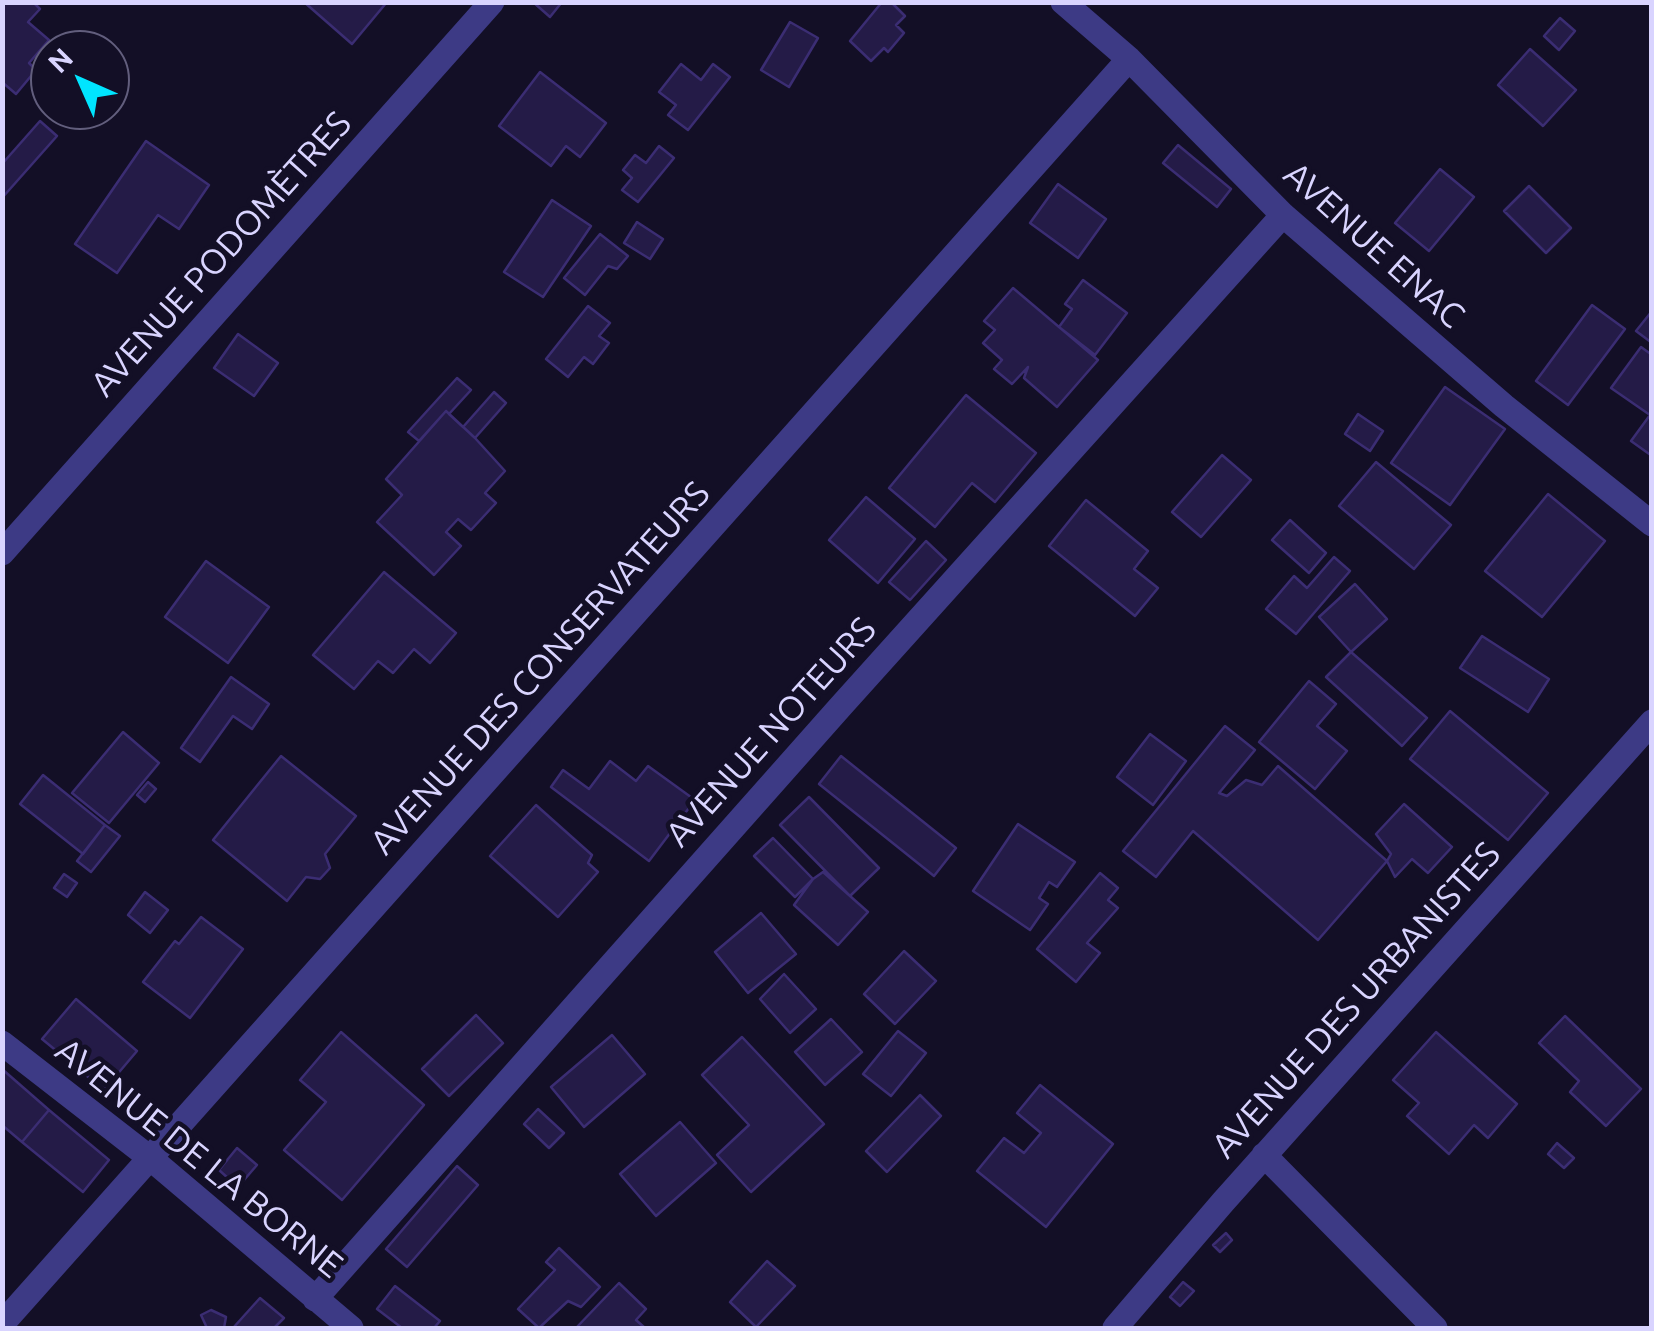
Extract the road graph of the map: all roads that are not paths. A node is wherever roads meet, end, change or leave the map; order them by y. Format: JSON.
{"nodes":[{"id":1,"x":492,"y":2,"type":"edge"},
{"id":2,"x":1063,"y":2,"type":"edge"},
{"id":3,"x":1130,"y":59,"type":"junction"},
{"id":4,"x":1283,"y":215,"type":"junction"},
{"id":5,"x":1652,"y":524,"type":"edge"},
{"id":6,"x":2,"y":552,"type":"edge"},
{"id":7,"x":1652,"y":722,"type":"edge"},
{"id":8,"x":2,"y":1043,"type":"edge"},
{"id":9,"x":1264,"y":1155,"type":"junction"},
{"id":10,"x":150,"y":1158,"type":"junction"},
{"id":11,"x":316,"y":1299,"type":"junction"},
{"id":12,"x":2,"y":1324,"type":"edge"},
{"id":13,"x":351,"y":1328,"type":"edge"},
{"id":14,"x":1115,"y":1328,"type":"edge"},
{"id":15,"x":1435,"y":1328,"type":"edge"}],
"edges":[{"from":1,"to":6,"type":"street","name":"AVENUE PODOMÈTRES"},
{"from":2,"to":3,"type":"street","name":"AVENUE ENAC"},
{"from":3,"to":4,"type":"street","name":"AVENUE ENAC"},
{"from":3,"to":10,"type":"street","name":"AVENUE DES CONSERVATEURS"},
{"from":4,"to":5,"type":"street","name":"AVENUE ENAC"},
{"from":4,"to":11,"type":"street","name":"AVENUE NOTEURS"},
{"from":7,"to":9,"type":"street","name":"AVENUE DES URBANISTES"},
{"from":8,"to":10,"type":"street","name":"AVENUE DE LA BORNE"},
{"from":9,"to":14,"type":"street","name":"AVENUE DES URBANISTES"},
{"from":9,"to":15,"type":"street"},
{"from":10,"to":11,"type":"street","name":"AVENUE DE LA BORNE"},
{"from":10,"to":12,"type":"street","name":"AVENUE DES CONSERVATEURS"},
{"from":11,"to":13,"type":"street","name":"AVENUE DE LA BORNE"}]}
